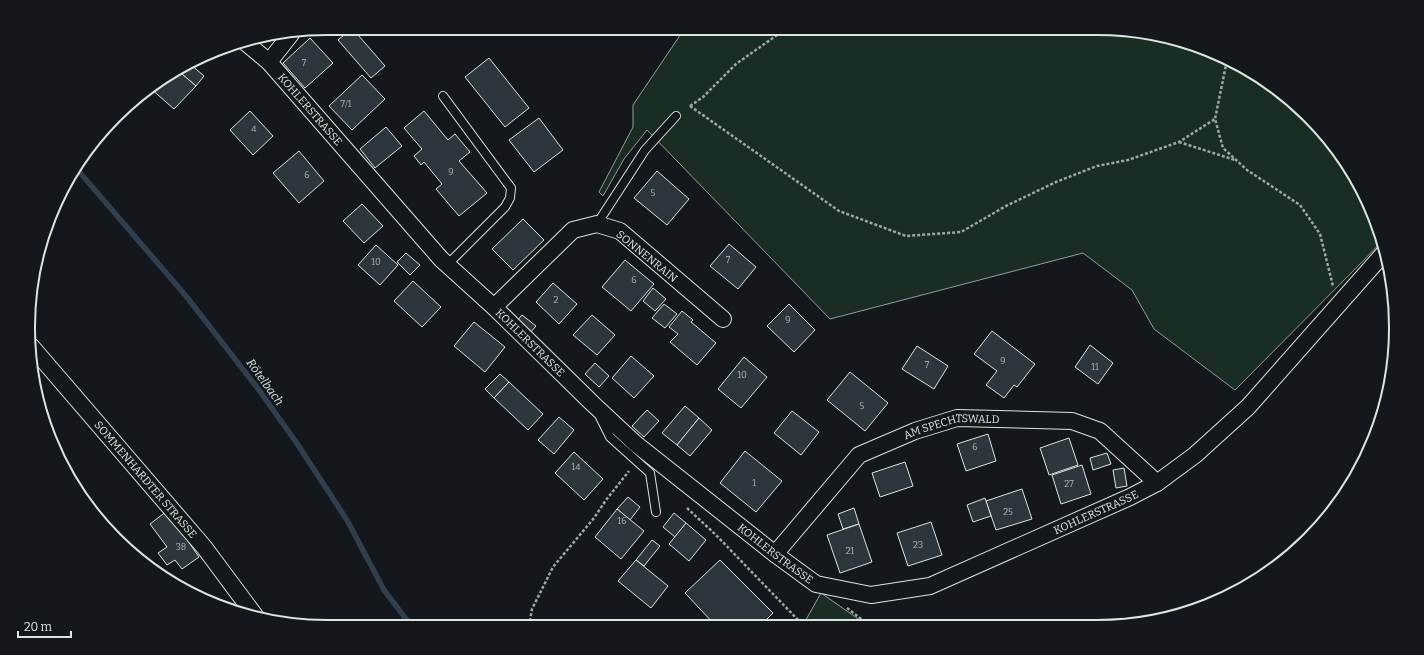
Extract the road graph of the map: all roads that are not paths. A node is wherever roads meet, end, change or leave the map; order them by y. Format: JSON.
{"nodes":[{"id":1,"x":288,"y":38,"type":"edge"},
{"id":2,"x":250,"y":46,"type":"edge"},
{"id":3,"x":269,"y":62,"type":"junction"},
{"id":4,"x":443,"y":96,"type":"dead end"},
{"id":5,"x":676,"y":116,"type":"road end"},
{"id":6,"x":597,"y":224,"type":"junction"},
{"id":7,"x":1380,"y":257,"type":"edge"},
{"id":8,"x":447,"y":265,"type":"junction"},
{"id":9,"x":494,"y":307,"type":"junction"},
{"id":10,"x":723,"y":319,"type":"dead end"},
{"id":11,"x":37,"y":353,"type":"edge"},
{"id":12,"x":593,"y":404,"type":"junction"},
{"id":13,"x":1157,"y":483,"type":"junction"},
{"id":14,"x":656,"y":512,"type":"dead end"},
{"id":15,"x":775,"y":554,"type":"junction"},
{"id":16,"x":250,"y":609,"type":"edge"}],
"edges":[{"from":1,"to":3,"type":"street"},
{"from":2,"to":3,"type":"street","name":"KOHLERSTRASSE"},
{"from":3,"to":8,"type":"street","name":"KOHLERSTRASSE"},
{"from":4,"to":8,"type":"lane"},
{"from":5,"to":6,"type":"lane"},
{"from":6,"to":9,"type":"street","name":"SONNENRAIN"},
{"from":6,"to":10,"type":"street","name":"SONNENRAIN"},
{"from":7,"to":13,"type":"street","name":"KOHLERSTRASSE"},
{"from":8,"to":9,"type":"street","name":"KOHLERSTRASSE"},
{"from":9,"to":12,"type":"street","name":"KOHLERSTRASSE"},
{"from":11,"to":16,"type":"street","name":"SOMMENHARDTER STRASSE"},
{"from":12,"to":14,"type":"lane"},
{"from":12,"to":15,"type":"street","name":"KOHLERSTRASSE"},
{"from":13,"to":15,"type":"street","name":"KOHLERSTRASSE"},
{"from":13,"to":15,"type":"street","name":"AM SPECHTSWALD"}]}
